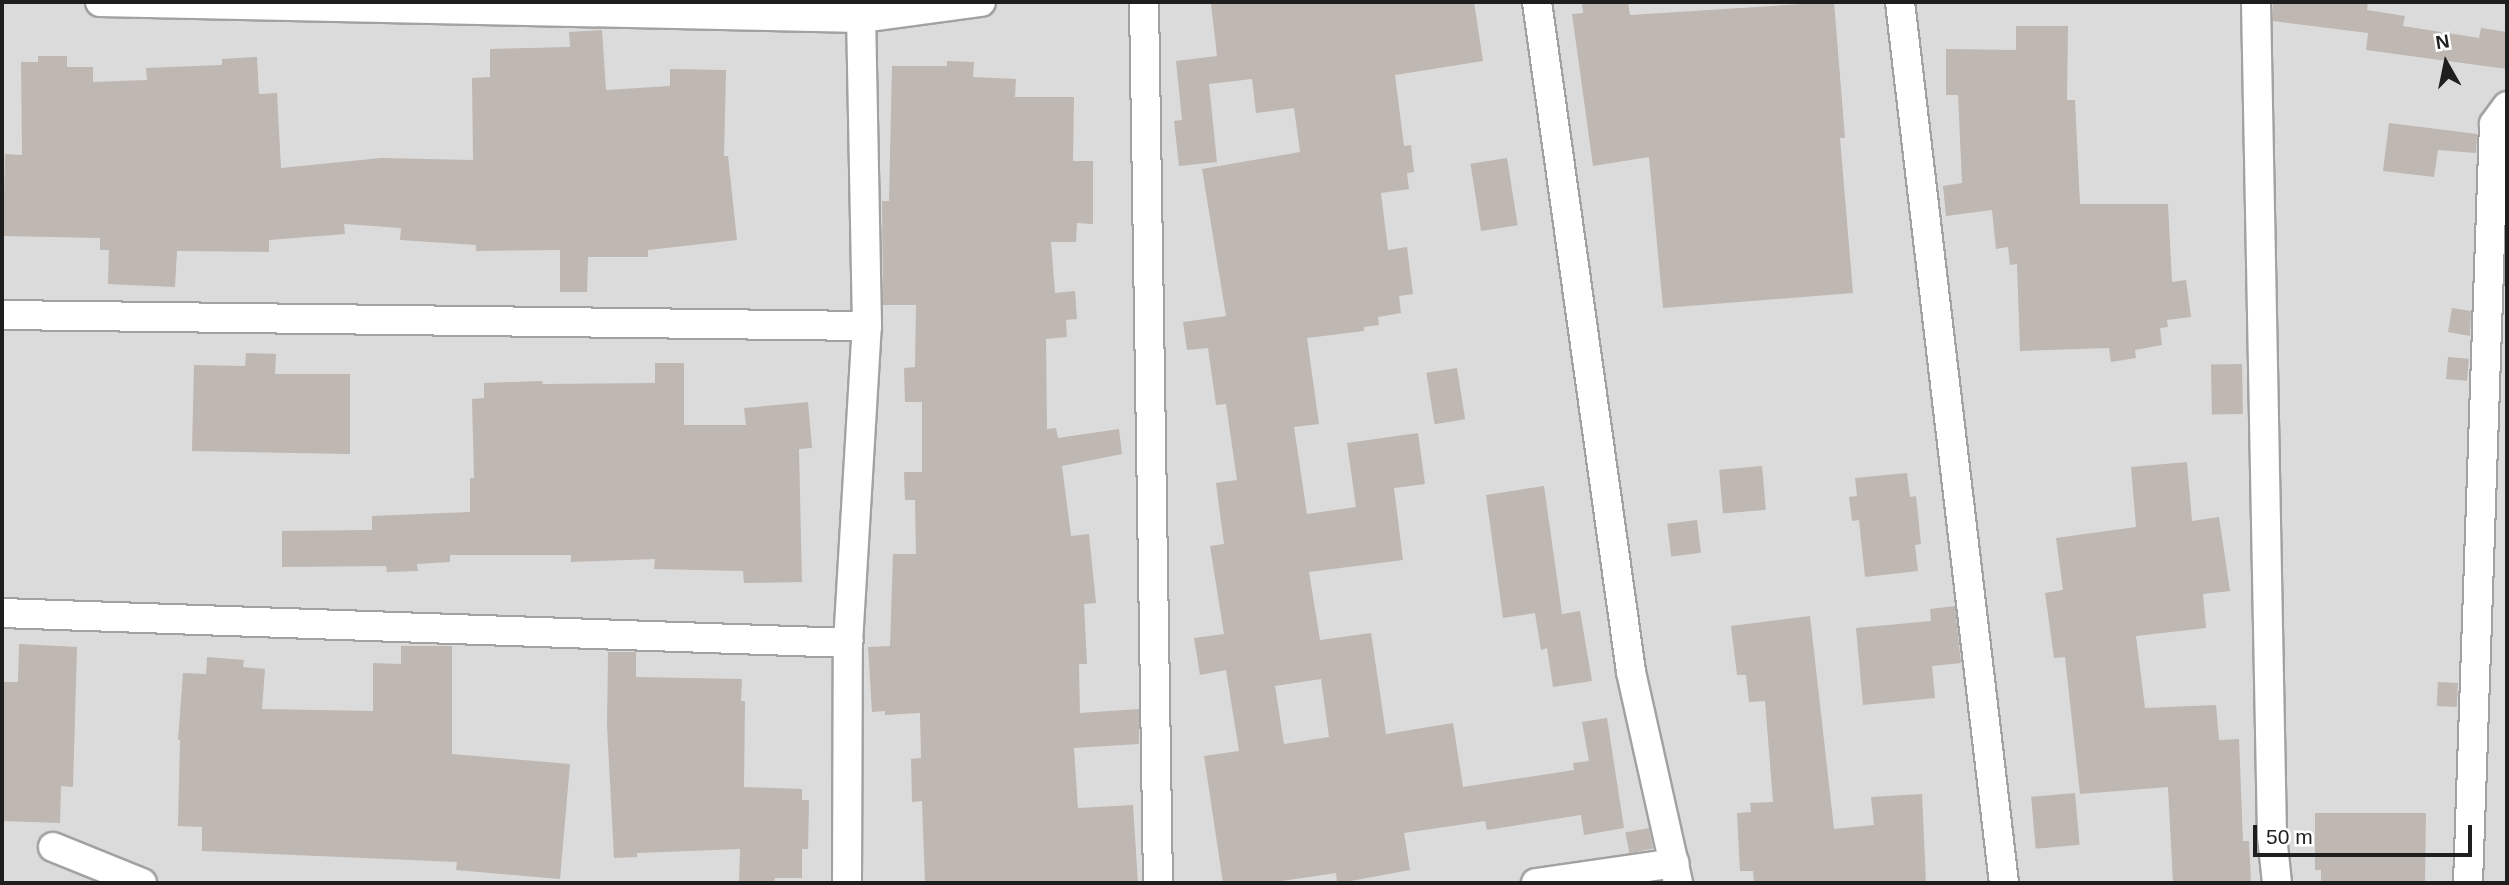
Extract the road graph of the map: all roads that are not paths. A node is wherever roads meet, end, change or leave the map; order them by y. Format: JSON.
{"nodes":[{"id":1,"x":100,"y":2,"type":"edge"},
{"id":2,"x":981,"y":2,"type":"edge"},
{"id":3,"x":1144,"y":2,"type":"edge"},
{"id":4,"x":1537,"y":2,"type":"edge"},
{"id":5,"x":1900,"y":2,"type":"edge"},
{"id":6,"x":2256,"y":2,"type":"edge"},
{"id":7,"x":861,"y":10,"type":"edge"},
{"id":8,"x":2507,"y":106,"type":"edge"},
{"id":9,"x":2,"y":315,"type":"edge"},
{"id":10,"x":867,"y":326,"type":"junction"},
{"id":11,"x":2,"y":613,"type":"edge"},
{"id":12,"x":848,"y":643,"type":"junction"},
{"id":13,"x":52,"y":847,"type":"dead end"},
{"id":14,"x":1676,"y":873,"type":"edge"},
{"id":15,"x":142,"y":883,"type":"edge"},
{"id":16,"x":847,"y":883,"type":"edge"},
{"id":17,"x":1158,"y":883,"type":"edge"},
{"id":18,"x":1536,"y":883,"type":"edge"},
{"id":19,"x":2004,"y":883,"type":"edge"},
{"id":20,"x":2277,"y":883,"type":"edge"},
{"id":21,"x":2468,"y":883,"type":"edge"}],
"edges":[{"from":1,"to":7,"type":"street"},
{"from":2,"to":7,"type":"street"},
{"from":3,"to":17,"type":"street"},
{"from":4,"to":14,"type":"street"},
{"from":5,"to":19,"type":"street"},
{"from":6,"to":20,"type":"street"},
{"from":7,"to":10,"type":"street"},
{"from":8,"to":21,"type":"street"},
{"from":9,"to":10,"type":"street"},
{"from":10,"to":12,"type":"street"},
{"from":11,"to":12,"type":"street"},
{"from":12,"to":16,"type":"street"},
{"from":13,"to":15,"type":"street"},
{"from":14,"to":18,"type":"street"}]}
